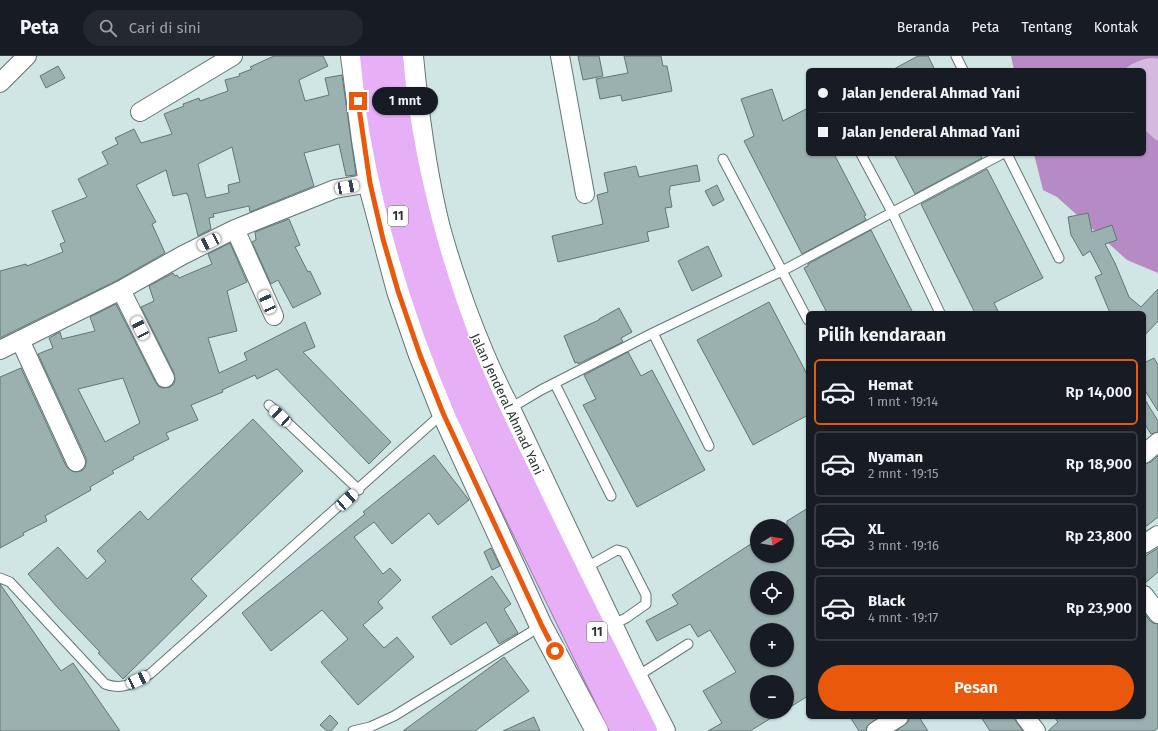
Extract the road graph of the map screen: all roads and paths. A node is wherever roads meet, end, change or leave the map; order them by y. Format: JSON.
{"nodes":[{"id":1,"x":27,"y":56,"type":"edge"},
{"id":2,"x":232,"y":56,"type":"edge"},
{"id":3,"x":352,"y":56,"type":"edge"},
{"id":4,"x":371,"y":56,"type":"edge"},
{"id":5,"x":392,"y":56,"type":"edge"},
{"id":6,"x":412,"y":56,"type":"edge"},
{"id":7,"x":560,"y":56,"type":"edge"},
{"id":8,"x":956,"y":56,"type":"edge"},
{"id":9,"x":962,"y":68,"type":"edge"},
{"id":10,"x":0,"y":83,"type":"edge"},
{"id":11,"x":140,"y":112,"type":"dead end"},
{"id":12,"x":862,"y":156,"type":"edge"},
{"id":13,"x":998,"y":156,"type":"edge"},
{"id":14,"x":1008,"y":156,"type":"edge"},
{"id":15,"x":723,"y":159,"type":"dead end"},
{"id":16,"x":370,"y":183,"type":"junction"},
{"id":17,"x":585,"y":194,"type":"dead end"},
{"id":18,"x":892,"y":212,"type":"junction"},
{"id":19,"x":235,"y":229,"type":"junction"},
{"id":20,"x":1059,"y":258,"type":"dead end"},
{"id":21,"x":782,"y":270,"type":"junction"},
{"id":22,"x":121,"y":290,"type":"junction"},
{"id":23,"x":939,"y":311,"type":"edge"},
{"id":24,"x":274,"y":316,"type":"dead end"},
{"id":25,"x":806,"y":316,"type":"edge"},
{"id":26,"x":653,"y":333,"type":"junction"},
{"id":27,"x":20,"y":340,"type":"junction"},
{"id":28,"x":0,"y":350,"type":"edge"},
{"id":29,"x":165,"y":378,"type":"dead end"},
{"id":30,"x":555,"y":384,"type":"junction"},
{"id":31,"x":269,"y":405,"type":"dead end"},
{"id":32,"x":512,"y":408,"type":"junction"},
{"id":33,"x":477,"y":410,"type":"junction"},
{"id":34,"x":443,"y":413,"type":"junction"},
{"id":35,"x":1158,"y":442,"type":"edge"},
{"id":36,"x":709,"y":446,"type":"dead end"},
{"id":37,"x":1146,"y":452,"type":"edge"},
{"id":38,"x":76,"y":462,"type":"dead end"},
{"id":39,"x":358,"y":490,"type":"junction"},
{"id":40,"x":611,"y":496,"type":"dead end"},
{"id":41,"x":1158,"y":536,"type":"edge"},
{"id":42,"x":1146,"y":543,"type":"edge"},
{"id":43,"x":584,"y":568,"type":"junction"},
{"id":44,"x":0,"y":578,"type":"edge"},
{"id":45,"x":1146,"y":598,"type":"edge"},
{"id":46,"x":1158,"y":614,"type":"edge"},
{"id":47,"x":542,"y":626,"type":"junction"},
{"id":48,"x":612,"y":626,"type":"junction"},
{"id":49,"x":688,"y":644,"type":"dead end"},
{"id":50,"x":636,"y":677,"type":"junction"},
{"id":51,"x":896,"y":719,"type":"edge"},
{"id":52,"x":1027,"y":719,"type":"edge"},
{"id":53,"x":353,"y":731,"type":"edge"},
{"id":54,"x":597,"y":731,"type":"edge"},
{"id":55,"x":622,"y":731,"type":"edge"},
{"id":56,"x":646,"y":731,"type":"edge"},
{"id":57,"x":664,"y":731,"type":"edge"},
{"id":58,"x":876,"y":731,"type":"edge"},
{"id":59,"x":1036,"y":731,"type":"edge"}],
"edges":[{"from":1,"to":10,"type":"street"},
{"from":2,"to":11,"type":"street"},
{"from":3,"to":16,"type":"street"},
{"from":4,"to":33,"type":"highway","name":"Jalan Jenderal Ahmad Yani","number":"11"},
{"from":5,"to":33,"type":"highway","name":"Jalan Jenderal Ahmad Yani","number":"11"},
{"from":6,"to":32,"type":"street","name":"Jalan Jenderal Ahmad Yani"},
{"from":7,"to":17,"type":"street"},
{"from":8,"to":9,"type":"lane"},
{"from":12,"to":18,"type":"lane"},
{"from":13,"to":18,"type":"lane"},
{"from":14,"to":20,"type":"lane"},
{"from":15,"to":21,"type":"lane"},
{"from":16,"to":19,"type":"street"},
{"from":16,"to":34,"type":"street"},
{"from":18,"to":21,"type":"lane"},
{"from":18,"to":23,"type":"lane"},
{"from":19,"to":22,"type":"street"},
{"from":19,"to":24,"type":"street"},
{"from":21,"to":25,"type":"lane"},
{"from":21,"to":26,"type":"lane"},
{"from":22,"to":27,"type":"street"},
{"from":22,"to":29,"type":"street"},
{"from":26,"to":30,"type":"lane"},
{"from":26,"to":36,"type":"lane"},
{"from":27,"to":28,"type":"street"},
{"from":27,"to":38,"type":"street"},
{"from":30,"to":32,"type":"lane"},
{"from":30,"to":40,"type":"lane"},
{"from":31,"to":39,"type":"lane"},
{"from":32,"to":43,"type":"street","name":"Jalan Jenderal Ahmad Yani"},
{"from":33,"to":55,"type":"highway","name":"Jalan Jenderal Ahmad Yani","number":"11"},
{"from":33,"to":56,"type":"highway","name":"Jalan Jenderal Ahmad Yani","number":"11"},
{"from":34,"to":39,"type":"lane"},
{"from":34,"to":47,"type":"street"},
{"from":35,"to":37,"type":"street"},
{"from":39,"to":44,"type":"lane"},
{"from":41,"to":42,"type":"street"},
{"from":43,"to":48,"type":"street","name":"Jalan Jenderal Ahmad Yani"},
{"from":43,"to":48,"type":"lane"},
{"from":45,"to":46,"type":"street"},
{"from":47,"to":53,"type":"lane"},
{"from":47,"to":54,"type":"street"},
{"from":48,"to":50,"type":"street","name":"Jalan Jenderal Ahmad Yani"},
{"from":49,"to":50,"type":"lane"},
{"from":50,"to":57,"type":"street","name":"Jalan Jenderal Ahmad Yani"},
{"from":51,"to":58,"type":"street"},
{"from":52,"to":59,"type":"street"}]}
